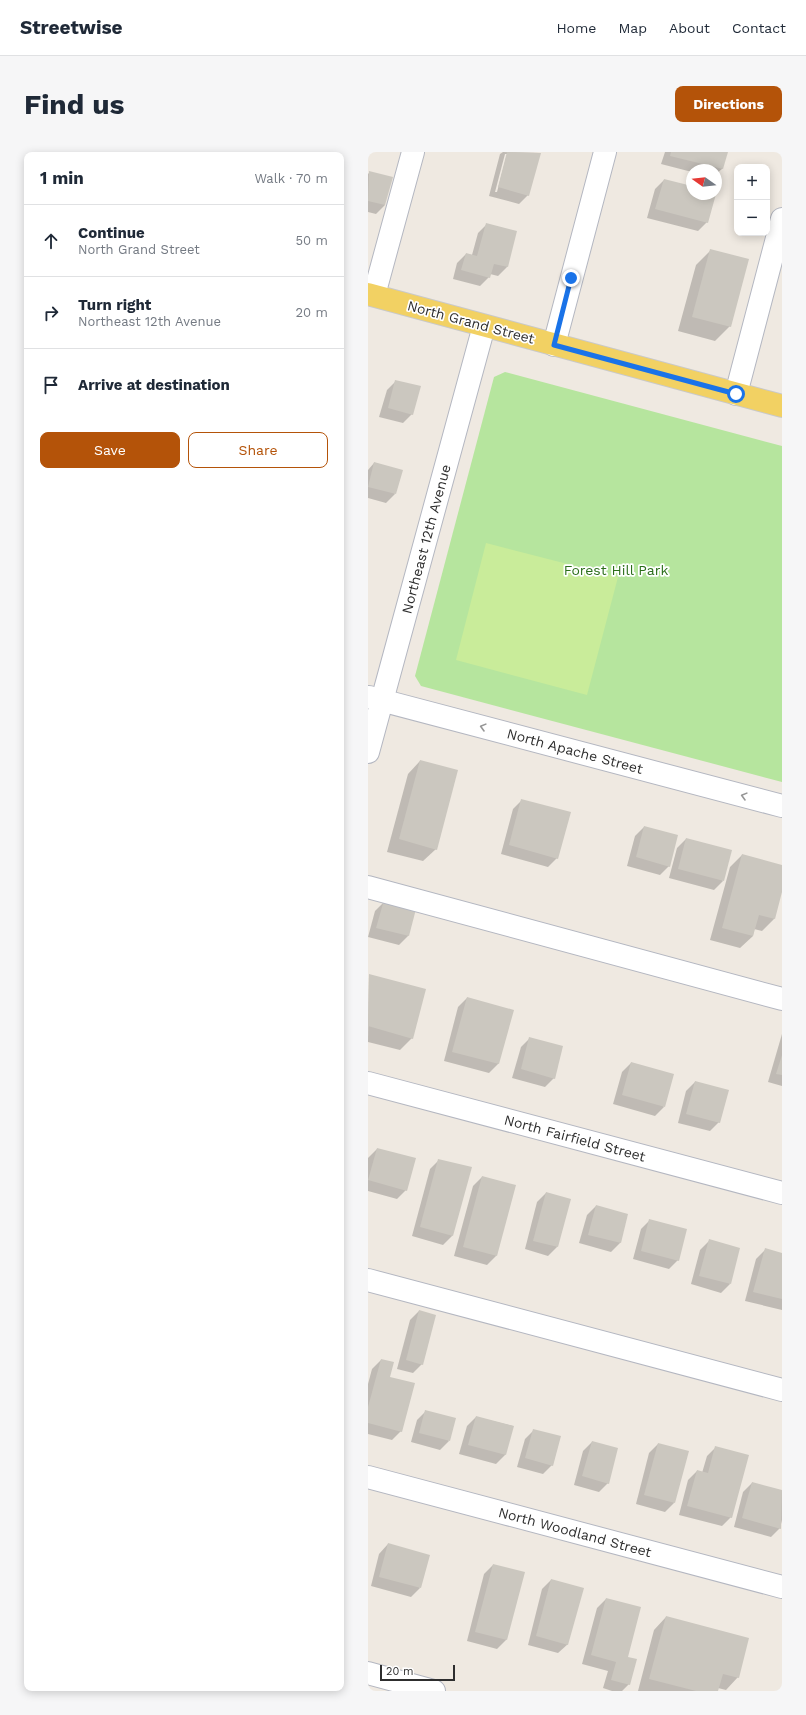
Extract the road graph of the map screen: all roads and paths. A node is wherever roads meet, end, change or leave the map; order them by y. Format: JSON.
{"nodes":[{"id":1,"x":413,"y":152,"type":"edge"},
{"id":2,"x":605,"y":152,"type":"edge"},
{"id":3,"x":782,"y":219,"type":"edge"},
{"id":4,"x":371,"y":295,"type":"edge"},
{"id":5,"x":484,"y":326,"type":"junction"},
{"id":6,"x":554,"y":345,"type":"junction"},
{"id":7,"x":736,"y":394,"type":"junction"},
{"id":8,"x":782,"y":406,"type":"edge"},
{"id":9,"x":375,"y":698,"type":"edge"},
{"id":10,"x":368,"y":752,"type":"edge"},
{"id":11,"x":782,"y":806,"type":"edge"},
{"id":12,"x":368,"y":887,"type":"edge"},
{"id":13,"x":782,"y":999,"type":"edge"},
{"id":14,"x":368,"y":1083,"type":"edge"},
{"id":15,"x":782,"y":1193,"type":"edge"},
{"id":16,"x":368,"y":1280,"type":"edge"},
{"id":17,"x":782,"y":1390,"type":"edge"},
{"id":18,"x":368,"y":1477,"type":"edge"},
{"id":19,"x":782,"y":1587,"type":"edge"},
{"id":20,"x":368,"y":1673,"type":"edge"},
{"id":21,"x":434,"y":1691,"type":"edge"}],
"edges":[{"from":1,"to":4,"type":"street"},
{"from":2,"to":6,"type":"street"},
{"from":3,"to":7,"type":"street"},
{"from":4,"to":5,"type":"main road","name":"North Grand Street"},
{"from":5,"to":6,"type":"main road","name":"North Grand Street"},
{"from":5,"to":9,"type":"street","name":"Northeast 12th Avenue"},
{"from":6,"to":7,"type":"main road","name":"North Grand Street"},
{"from":7,"to":8,"type":"main road","name":"North Grand Street"},
{"from":9,"to":10,"type":"street","name":"Northeast 12th Avenue"},
{"from":11,"to":9,"type":"street","name":"North Apache Street","one_way":true},
{"from":12,"to":13,"type":"street"},
{"from":14,"to":15,"type":"street","name":"North Fairfield Street"},
{"from":16,"to":17,"type":"street"},
{"from":18,"to":19,"type":"street","name":"North Woodland Street"},
{"from":20,"to":21,"type":"street"}]}
